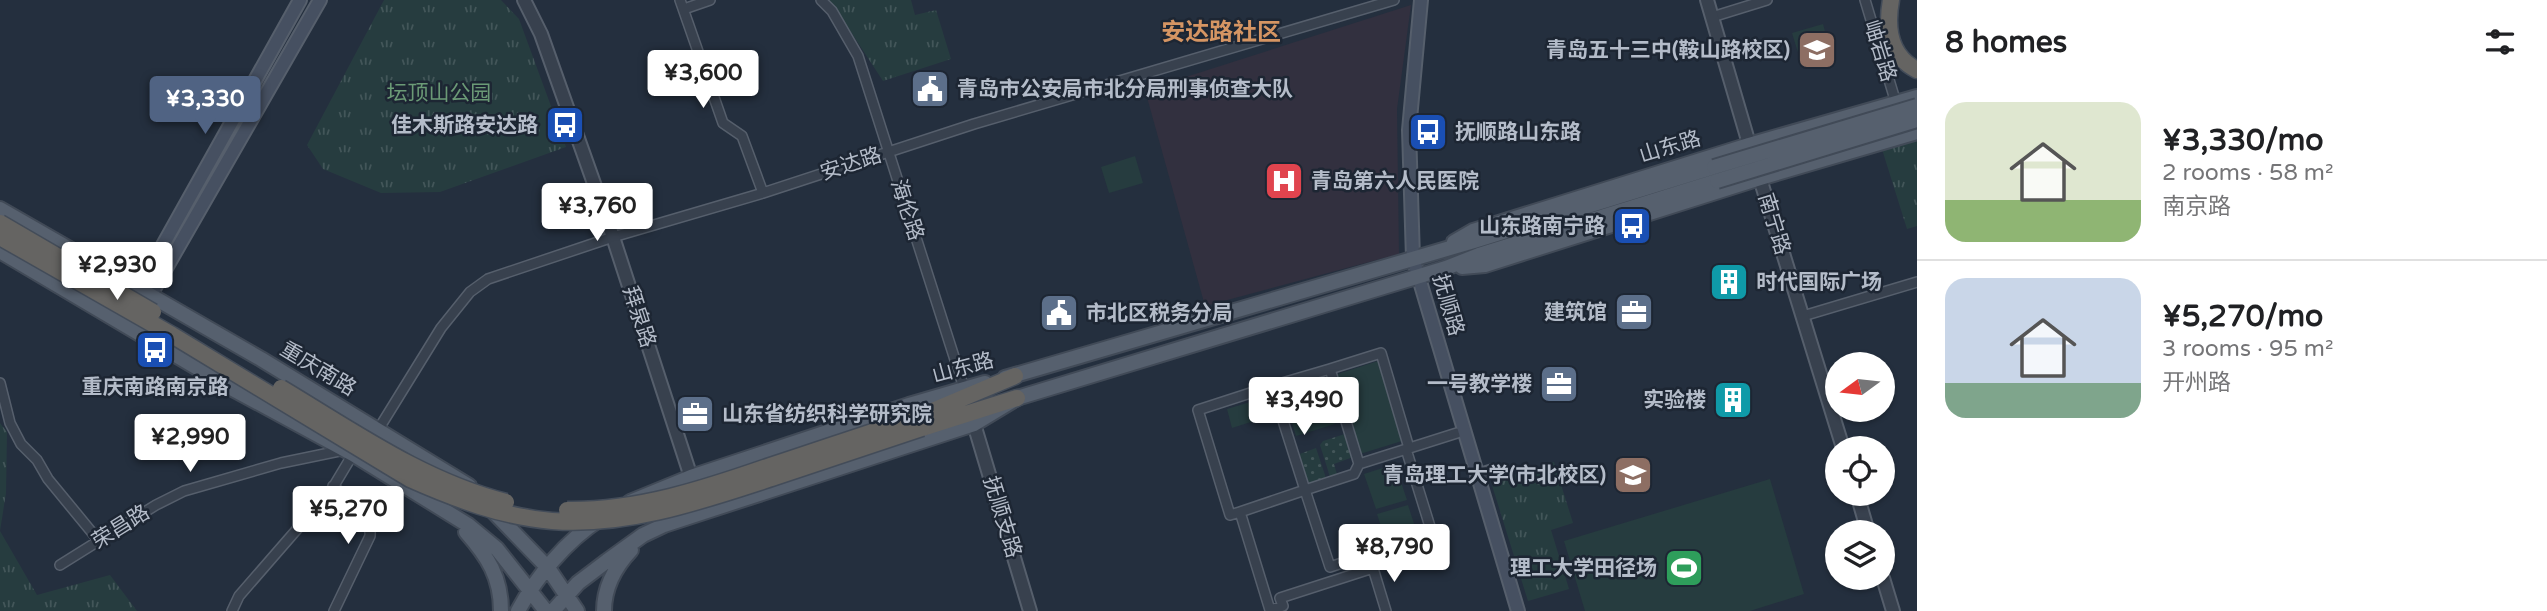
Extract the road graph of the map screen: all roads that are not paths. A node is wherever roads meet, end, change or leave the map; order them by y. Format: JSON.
{"nodes":[{"id":1,"x":300,"y":0,"type":"edge"},
{"id":2,"x":320,"y":0,"type":"edge"},
{"id":3,"x":524,"y":0,"type":"edge"},
{"id":4,"x":710,"y":0,"type":"edge"},
{"id":5,"x":821,"y":0,"type":"edge"},
{"id":6,"x":1394,"y":0,"type":"edge"},
{"id":7,"x":1421,"y":0,"type":"edge"},
{"id":8,"x":1707,"y":0,"type":"edge"},
{"id":9,"x":1767,"y":0,"type":"edge"},
{"id":10,"x":1865,"y":0,"type":"edge"},
{"id":11,"x":1891,"y":0,"type":"edge"},
{"id":12,"x":682,"y":4,"type":"edge"},
{"id":13,"x":1712,"y":17,"type":"junction"},
{"id":14,"x":1917,"y":70,"type":"edge"},
{"id":15,"x":1917,"y":97,"type":"edge"},
{"id":16,"x":1896,"y":103,"type":"junction"},
{"id":17,"x":1917,"y":106,"type":"edge"},
{"id":18,"x":1917,"y":120,"type":"edge"},
{"id":19,"x":1917,"y":132,"type":"edge"},
{"id":20,"x":1749,"y":145,"type":"junction"},
{"id":21,"x":888,"y":151,"type":"junction"},
{"id":22,"x":1715,"y":174,"type":"junction"},
{"id":23,"x":1759,"y":178,"type":"junction"},
{"id":24,"x":763,"y":193,"type":"junction"},
{"id":25,"x":0,"y":209,"type":"edge"},
{"id":26,"x":0,"y":223,"type":"edge"},
{"id":27,"x":0,"y":237,"type":"edge"},
{"id":28,"x":613,"y":237,"type":"junction"},
{"id":29,"x":1440,"y":250,"type":"junction"},
{"id":30,"x":0,"y":251,"type":"edge"},
{"id":31,"x":1413,"y":258,"type":"junction"},
{"id":32,"x":1446,"y":268,"type":"junction"},
{"id":33,"x":1420,"y":276,"type":"junction"},
{"id":34,"x":1917,"y":282,"type":"edge"},
{"id":35,"x":139,"y":288,"type":"junction"},
{"id":36,"x":152,"y":296,"type":"junction"},
{"id":37,"x":1803,"y":316,"type":"junction"},
{"id":38,"x":128,"y":325,"type":"junction"},
{"id":39,"x":1331,"y":369,"type":"junction"},
{"id":40,"x":1015,"y":376,"type":"junction"},
{"id":41,"x":0,"y":383,"type":"edge"},
{"id":42,"x":1272,"y":386,"type":"junction"},
{"id":43,"x":964,"y":388,"type":"junction"},
{"id":44,"x":1017,"y":398,"type":"junction"},
{"id":45,"x":920,"y":422,"type":"junction"},
{"id":46,"x":974,"y":424,"type":"junction"},
{"id":47,"x":378,"y":429,"type":"junction"},
{"id":48,"x":1460,"y":431,"type":"junction"},
{"id":49,"x":1839,"y":436,"type":"edge"},
{"id":50,"x":1408,"y":448,"type":"junction"},
{"id":51,"x":349,"y":452,"type":"junction"},
{"id":52,"x":1359,"y":464,"type":"junction"},
{"id":53,"x":1493,"y":471,"type":"dead end"},
{"id":54,"x":1477,"y":475,"type":"junction"},
{"id":55,"x":691,"y":477,"type":"junction"},
{"id":56,"x":467,"y":484,"type":"junction"},
{"id":57,"x":333,"y":486,"type":"junction"},
{"id":58,"x":1305,"y":490,"type":"junction"},
{"id":59,"x":637,"y":498,"type":"junction"},
{"id":60,"x":446,"y":510,"type":"junction"},
{"id":61,"x":1240,"y":512,"type":"junction"},
{"id":62,"x":643,"y":535,"type":"junction"},
{"id":63,"x":99,"y":541,"type":"junction"},
{"id":64,"x":60,"y":565,"type":"dead end"},
{"id":65,"x":1373,"y":566,"type":"junction"},
{"id":66,"x":548,"y":568,"type":"junction"},
{"id":67,"x":531,"y":590,"type":"junction"},
{"id":68,"x":1886,"y":590,"type":"edge"},
{"id":69,"x":567,"y":594,"type":"junction"},
{"id":70,"x":232,"y":611,"type":"edge"},
{"id":71,"x":334,"y":611,"type":"edge"},
{"id":72,"x":502,"y":611,"type":"edge"},
{"id":73,"x":517,"y":611,"type":"edge"},
{"id":74,"x":546,"y":611,"type":"edge"},
{"id":75,"x":553,"y":611,"type":"edge"},
{"id":76,"x":577,"y":611,"type":"edge"},
{"id":77,"x":604,"y":611,"type":"edge"},
{"id":78,"x":1030,"y":611,"type":"edge"},
{"id":79,"x":1386,"y":611,"type":"edge"},
{"id":80,"x":1518,"y":611,"type":"edge"},
{"id":81,"x":1893,"y":611,"type":"edge"}],
"edges":[{"from":1,"to":35,"type":"main road"},
{"from":2,"to":36,"type":"main road"},
{"from":3,"to":28,"type":"street","name":"拜泉路"},
{"from":4,"to":12,"type":"street"},
{"from":5,"to":21,"type":"street","name":"海伦路"},
{"from":6,"to":21,"type":"street","name":"安达路"},
{"from":7,"to":31,"type":"main road","name":"抚顺路"},
{"from":8,"to":13,"type":"street","name":"南宁路"},
{"from":9,"to":13,"type":"street"},
{"from":10,"to":16,"type":"street","name":"岫岩路"},
{"from":11,"to":14,"type":"highway"},
{"from":12,"to":24,"type":"street"},
{"from":13,"to":20,"type":"street","name":"南宁路"},
{"from":15,"to":16,"type":"main road","name":"山东路"},
{"from":16,"to":20,"type":"main road","name":"山东路"},
{"from":17,"to":22,"type":"main road","name":"山东路","bridge":true},
{"from":18,"to":22,"type":"main road","name":"山东路","bridge":true},
{"from":19,"to":23,"type":"main road","name":"山东路"},
{"from":20,"to":23,"type":"street","name":"南宁路"},
{"from":20,"to":29,"type":"main road","name":"山东路"},
{"from":21,"to":24,"type":"street","name":"安达路"},
{"from":21,"to":43,"type":"street","name":"海伦路"},
{"from":22,"to":29,"type":"main road","name":"山东路"},
{"from":22,"to":32,"type":"main road","name":"山东路"},
{"from":23,"to":32,"type":"main road","name":"山东路"},
{"from":23,"to":37,"type":"street","name":"南宁路"},
{"from":24,"to":28,"type":"street","name":"安达路"},
{"from":25,"to":35,"type":"main road","name":"重庆南路"},
{"from":26,"to":45,"type":"highway","bridge":true},
{"from":27,"to":45,"type":"highway","bridge":true},
{"from":28,"to":47,"type":"street","name":"安达路"},
{"from":28,"to":55,"type":"street","name":"拜泉路"},
{"from":29,"to":31,"type":"main road","name":"山东路"},
{"from":30,"to":38,"type":"main road"},
{"from":31,"to":33,"type":"main road","name":"抚顺路"},
{"from":31,"to":40,"type":"main road","name":"山东路"},
{"from":32,"to":33,"type":"main road","name":"山东路"},
{"from":33,"to":44,"type":"main road","name":"山东路"},
{"from":33,"to":48,"type":"main road","name":"抚顺路"},
{"from":34,"to":37,"type":"street"},
{"from":35,"to":36,"type":"main road","name":"重庆南路"},
{"from":35,"to":38,"type":"main road"},
{"from":36,"to":38,"type":"main road"},
{"from":36,"to":47,"type":"main road","name":"重庆南路"},
{"from":37,"to":49,"type":"street","name":"南宁路"},
{"from":38,"to":51,"type":"main road"},
{"from":39,"to":42,"type":"street"},
{"from":39,"to":50,"type":"street"},
{"from":39,"to":52,"type":"street"},
{"from":40,"to":43,"type":"main road","name":"山东路"},
{"from":40,"to":45,"type":"highway"},
{"from":41,"to":63,"type":"street"},
{"from":42,"to":58,"type":"street"},
{"from":42,"to":61,"type":"street"},
{"from":43,"to":55,"type":"main road","name":"山东路"},
{"from":44,"to":45,"type":"highway"},
{"from":44,"to":46,"type":"main road","name":"山东路"},
{"from":46,"to":62,"type":"main road","name":"山东路"},
{"from":46,"to":78,"type":"street","name":"抚顺支路"},
{"from":47,"to":56,"type":"main road","name":"重庆南路"},
{"from":48,"to":50,"type":"street"},
{"from":48,"to":54,"type":"main road","name":"抚顺路"},
{"from":50,"to":52,"type":"street"},
{"from":50,"to":65,"type":"street"},
{"from":51,"to":57,"type":"street"},
{"from":51,"to":60,"type":"main road"},
{"from":51,"to":63,"type":"street","name":"荣昌路"},
{"from":52,"to":58,"type":"street"},
{"from":53,"to":54,"type":"street"},
{"from":54,"to":80,"type":"main road","name":"抚顺路"},
{"from":55,"to":59,"type":"main road","name":"山东路"},
{"from":56,"to":59,"type":"main road"},
{"from":56,"to":66,"type":"main road","name":"重庆南路"},
{"from":57,"to":70,"type":"street"},
{"from":57,"to":71,"type":"street"},
{"from":58,"to":61,"type":"street"},
{"from":58,"to":65,"type":"street"},
{"from":59,"to":66,"type":"main road","name":"山东路"},
{"from":60,"to":67,"type":"main road"},
{"from":60,"to":72,"type":"main road"},
{"from":61,"to":65,"type":"street"},
{"from":62,"to":69,"type":"main road","name":"山东路"},
{"from":62,"to":77,"type":"main road"},
{"from":63,"to":64,"type":"street","name":"荣昌路"},
{"from":65,"to":79,"type":"street"},
{"from":66,"to":67,"type":"main road","name":"山东路"},
{"from":66,"to":69,"type":"main road","name":"重庆南路"},
{"from":67,"to":73,"type":"main road","name":"山东路"},
{"from":67,"to":74,"type":"main road"},
{"from":68,"to":81,"type":"street"},
{"from":69,"to":75,"type":"main road","name":"山东路"},
{"from":69,"to":76,"type":"main road","name":"重庆南路"}]}
